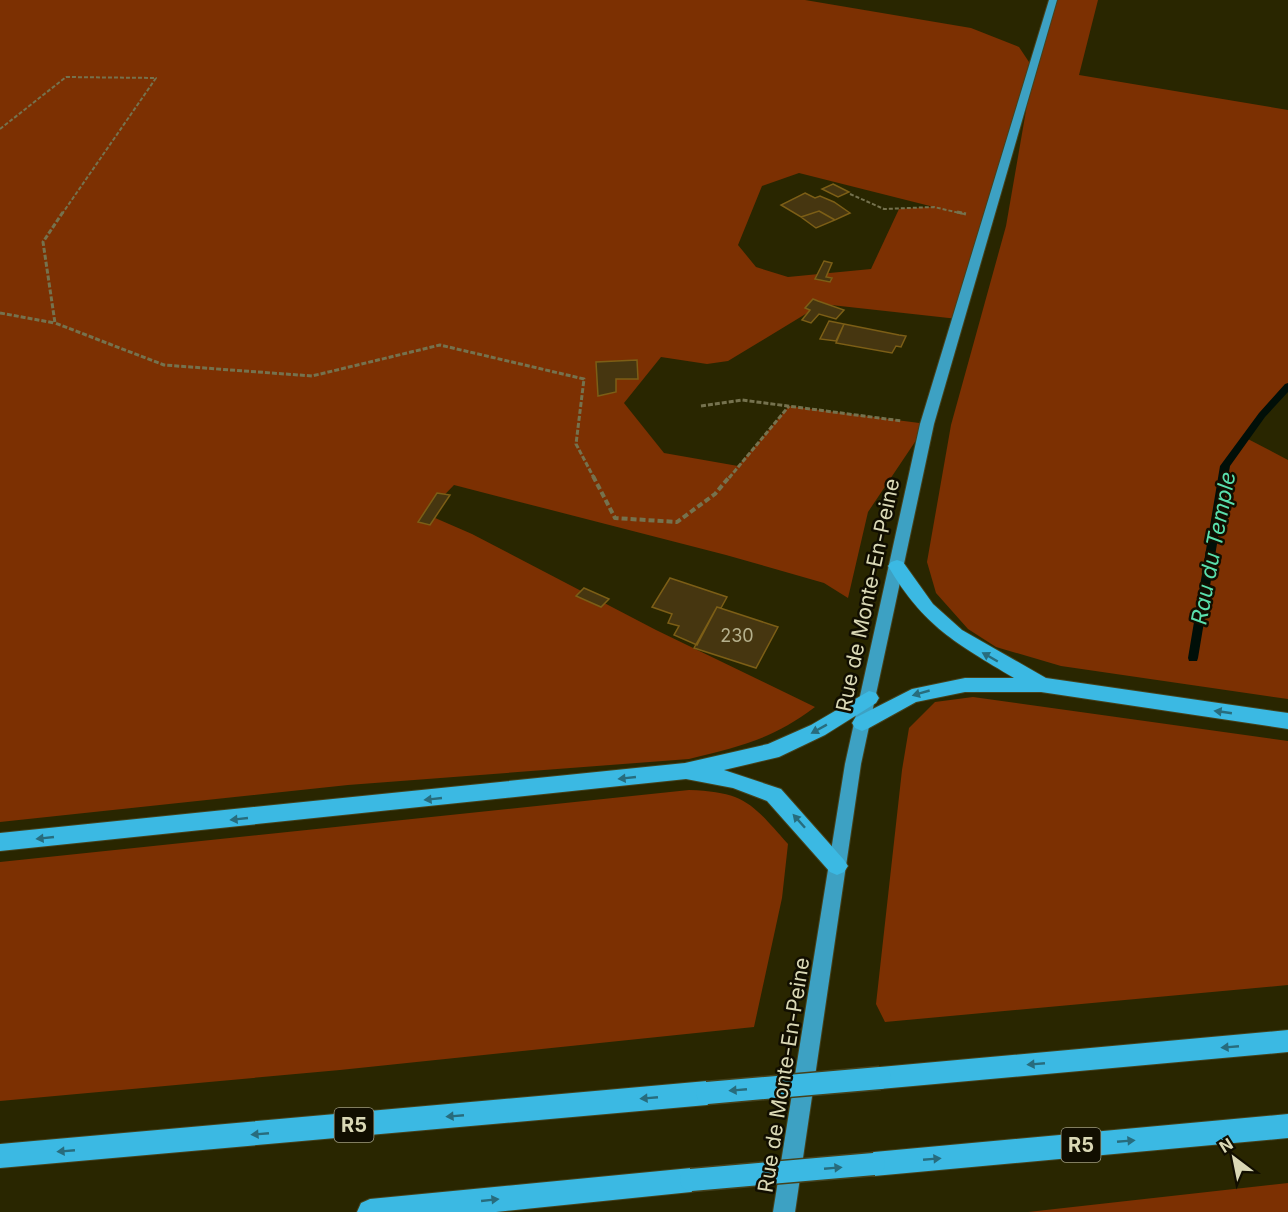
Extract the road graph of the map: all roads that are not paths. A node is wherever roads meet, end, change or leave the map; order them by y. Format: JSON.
{"nodes":[{"id":1,"x":1053,"y":0,"type":"edge"},
{"id":2,"x":897,"y":566,"type":"junction"},
{"id":3,"x":1041,"y":685,"type":"junction"},
{"id":4,"x":869,"y":698,"type":"junction"},
{"id":5,"x":1288,"y":721,"type":"edge"},
{"id":6,"x":862,"y":723,"type":"junction"},
{"id":7,"x":685,"y":771,"type":"junction"},
{"id":8,"x":0,"y":843,"type":"edge"},
{"id":9,"x":837,"y":866,"type":"junction"},
{"id":10,"x":1288,"y":1041,"type":"edge"},
{"id":11,"x":1288,"y":1126,"type":"edge"},
{"id":12,"x":0,"y":1156,"type":"edge"},
{"id":13,"x":370,"y":1212,"type":"edge"},
{"id":14,"x":784,"y":1212,"type":"edge"}],
"edges":[{"from":1,"to":2,"type":"main road","name":"Rue de Monte-En-Peine"},
{"from":3,"to":2,"type":"highway","one_way":true},
{"from":2,"to":4,"type":"main road","name":"Rue de Monte-En-Peine"},
{"from":5,"to":3,"type":"highway","one_way":true},
{"from":3,"to":6,"type":"highway","one_way":true},
{"from":4,"to":6,"type":"main road","name":"Rue de Monte-En-Peine"},
{"from":4,"to":7,"type":"highway","one_way":true},
{"from":6,"to":9,"type":"main road","name":"Rue de Monte-En-Peine"},
{"from":7,"to":8,"type":"highway","one_way":true},
{"from":9,"to":7,"type":"highway","one_way":true},
{"from":9,"to":14,"type":"main road","name":"Rue de Monte-En-Peine"},
{"from":10,"to":12,"type":"highway","number":"R5","one_way":true,"bridge":true},
{"from":13,"to":11,"type":"highway","number":"R5","one_way":true,"bridge":true}]}
